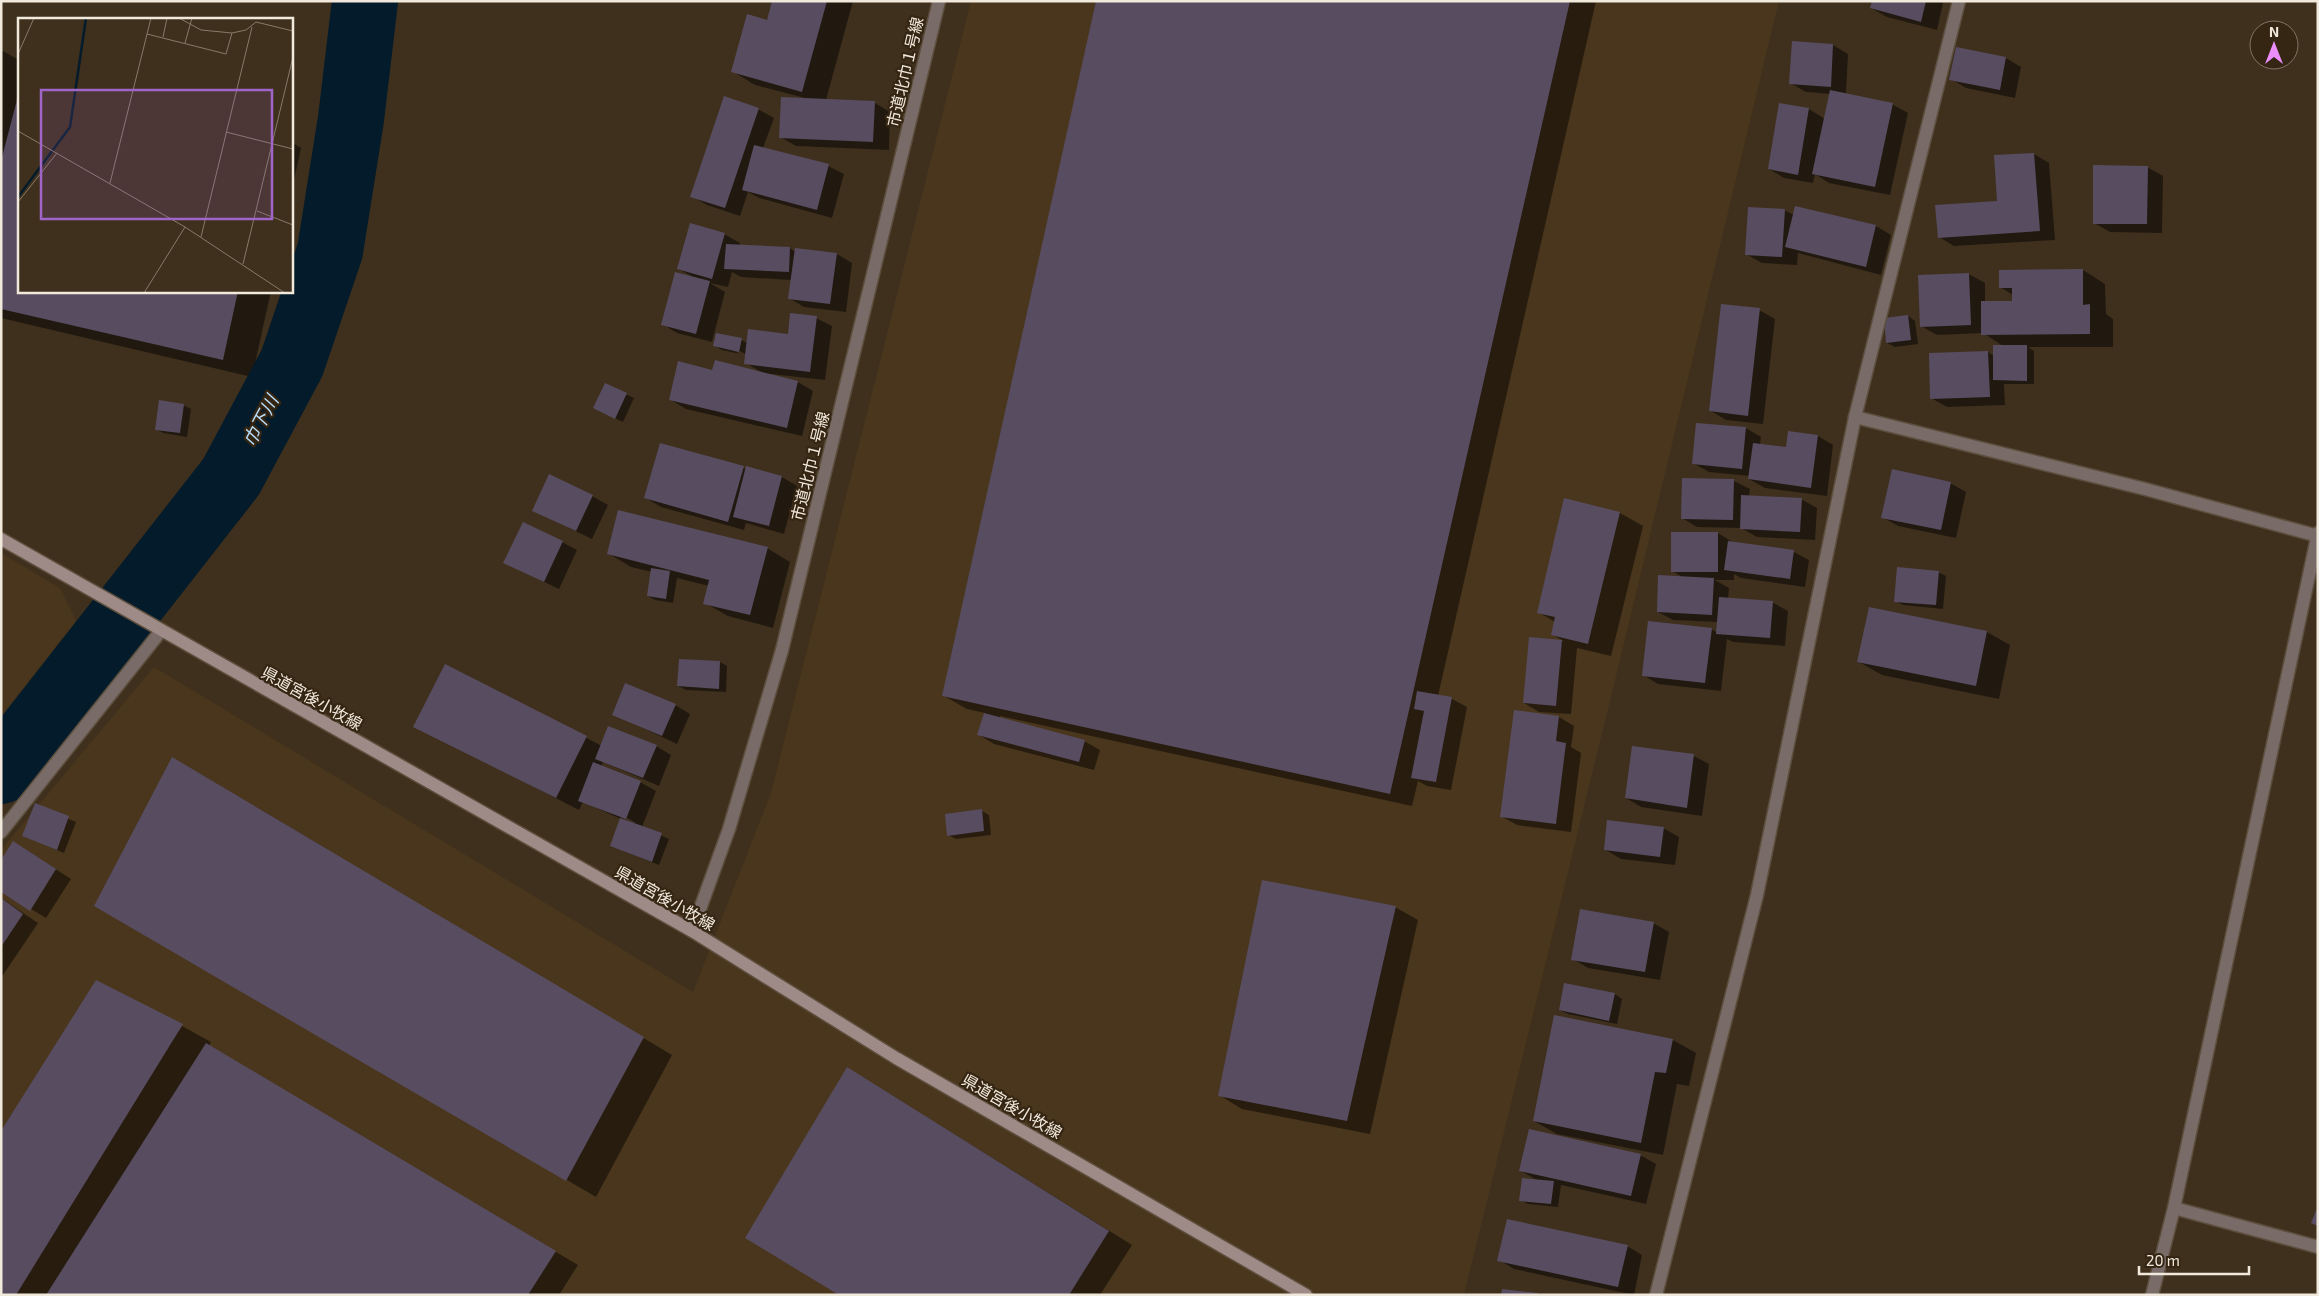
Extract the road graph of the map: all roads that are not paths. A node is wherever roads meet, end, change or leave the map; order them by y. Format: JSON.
{"nodes":[{"id":1,"x":938,"y":1,"type":"edge"},
{"id":2,"x":1959,"y":1,"type":"edge"},
{"id":3,"x":1855,"y":417,"type":"junction"},
{"id":4,"x":2317,"y":535,"type":"edge"},
{"id":5,"x":1,"y":539,"type":"edge"},
{"id":6,"x":160,"y":631,"type":"junction"},
{"id":7,"x":1,"y":832,"type":"edge"},
{"id":8,"x":692,"y":931,"type":"junction"},
{"id":9,"x":2174,"y":1208,"type":"junction"},
{"id":10,"x":2318,"y":1247,"type":"edge"},
{"id":11,"x":1306,"y":1295,"type":"edge"},
{"id":12,"x":1656,"y":1295,"type":"edge"},
{"id":13,"x":2152,"y":1295,"type":"edge"}],
"edges":[{"from":1,"to":8,"type":"street","name":"市道北巾１号線"},
{"from":2,"to":3,"type":"street"},
{"from":3,"to":4,"type":"street"},
{"from":3,"to":12,"type":"street"},
{"from":4,"to":9,"type":"street"},
{"from":5,"to":6,"type":"main road","name":"県道宮後小牧線"},
{"from":6,"to":7,"type":"street"},
{"from":6,"to":8,"type":"main road","name":"県道宮後小牧線"},
{"from":8,"to":11,"type":"main road","name":"県道宮後小牧線"},
{"from":9,"to":10,"type":"street"},
{"from":9,"to":13,"type":"street"}]}
